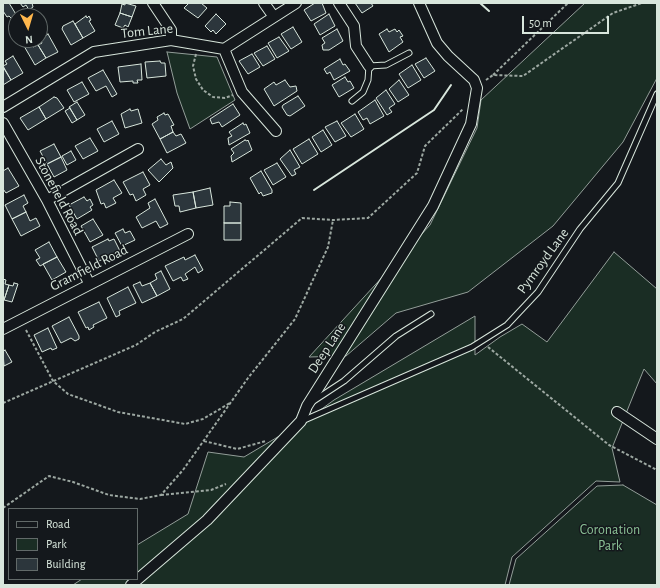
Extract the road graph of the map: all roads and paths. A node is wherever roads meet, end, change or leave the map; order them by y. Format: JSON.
{"nodes":[{"id":1,"x":153,"y":3,"type":"edge"},
{"id":2,"x":264,"y":3,"type":"edge"},
{"id":3,"x":296,"y":3,"type":"edge"},
{"id":4,"x":339,"y":3,"type":"edge"},
{"id":5,"x":419,"y":3,"type":"edge"},
{"id":6,"x":568,"y":3,"type":"edge"},
{"id":7,"x":642,"y":3,"type":"edge"},
{"id":8,"x":274,"y":17,"type":"junction"},
{"id":9,"x":171,"y":40,"type":"junction"},
{"id":10,"x":198,"y":45,"type":"junction"},
{"id":11,"x":224,"y":49,"type":"junction"},
{"id":12,"x":409,"y":53,"type":"dead end"},
{"id":13,"x":369,"y":66,"type":"junction"},
{"id":14,"x":493,"y":75,"type":"junction"},
{"id":15,"x":475,"y":82,"type":"junction"},
{"id":16,"x":242,"y":92,"type":"junction"},
{"id":17,"x":657,"y":94,"type":"edge"},
{"id":18,"x":476,"y":96,"type":"junction"},
{"id":19,"x":352,"y":100,"type":"dead end"},
{"id":20,"x":3,"y":108,"type":"edge"},
{"id":21,"x":3,"y":123,"type":"edge"},
{"id":22,"x":276,"y":130,"type":"dead end"},
{"id":23,"x":138,"y":149,"type":"dead end"},
{"id":24,"x":47,"y":200,"type":"junction"},
{"id":25,"x":333,"y":220,"type":"junction"},
{"id":26,"x":188,"y":234,"type":"dead end"},
{"id":27,"x":90,"y":283,"type":"junction"},
{"id":28,"x":431,"y":314,"type":"dead end"},
{"id":29,"x":20,"y":320,"type":"junction"},
{"id":30,"x":3,"y":329,"type":"edge"},
{"id":31,"x":480,"y":341,"type":"junction"},
{"id":32,"x":53,"y":381,"type":"junction"},
{"id":33,"x":231,"y":402,"type":"junction"},
{"id":34,"x":3,"y":403,"type":"edge"},
{"id":35,"x":306,"y":406,"type":"junction"},
{"id":36,"x":617,"y":412,"type":"dead end"},
{"id":37,"x":301,"y":421,"type":"junction"},
{"id":38,"x":271,"y":439,"type":"dead end"},
{"id":39,"x":657,"y":439,"type":"edge"},
{"id":40,"x":204,"y":441,"type":"junction"},
{"id":41,"x":657,"y":470,"type":"edge"},
{"id":42,"x":239,"y":485,"type":"junction"},
{"id":43,"x":161,"y":495,"type":"junction"},
{"id":44,"x":3,"y":508,"type":"edge"},
{"id":45,"x":138,"y":580,"type":"edge"}],
"edges":[{"from":1,"to":9,"type":"street"},
{"from":2,"to":8,"type":"street"},
{"from":3,"to":8,"type":"street"},
{"from":4,"to":13,"type":"street"},
{"from":5,"to":15,"type":"street"},
{"from":6,"to":14,"type":"path"},
{"from":7,"to":14,"type":"path"},
{"from":8,"to":11,"type":"street"},
{"from":9,"to":10,"type":"street","name":"Tom Lane"},
{"from":9,"to":20,"type":"street","name":"Tom Lane"},
{"from":10,"to":11,"type":"street","name":"Tom Lane"},
{"from":10,"to":16,"type":"path"},
{"from":11,"to":16,"type":"street"},
{"from":12,"to":13,"type":"lane"},
{"from":13,"to":19,"type":"lane"},
{"from":14,"to":15,"type":"path"},
{"from":15,"to":18,"type":"street","name":"Deep Lane"},
{"from":16,"to":22,"type":"street"},
{"from":17,"to":31,"type":"lane","name":"Pymroyd Lane"},
{"from":18,"to":25,"type":"path"},
{"from":18,"to":35,"type":"street","name":"Deep Lane"},
{"from":21,"to":24,"type":"street","name":"Stonefield Road"},
{"from":23,"to":24,"type":"street"},
{"from":24,"to":27,"type":"street","name":"Stonefield Road"},
{"from":25,"to":32,"type":"path"},
{"from":25,"to":33,"type":"path"},
{"from":26,"to":27,"type":"street","name":"Gramfield Road"},
{"from":27,"to":29,"type":"street","name":"Gramfield Road"},
{"from":28,"to":35,"type":"lane"},
{"from":29,"to":30,"type":"street","name":"Gramfield Road"},
{"from":29,"to":32,"type":"path"},
{"from":31,"to":37,"type":"lane","name":"Pymroyd Lane"},
{"from":31,"to":41,"type":"path"},
{"from":32,"to":33,"type":"path"},
{"from":32,"to":34,"type":"path"},
{"from":33,"to":40,"type":"path"},
{"from":35,"to":37,"type":"street","name":"Deep Lane"},
{"from":36,"to":39,"type":"street"},
{"from":37,"to":42,"type":"street","name":"Deep Lane"},
{"from":38,"to":40,"type":"path"},
{"from":40,"to":43,"type":"path"},
{"from":42,"to":43,"type":"path"},
{"from":42,"to":45,"type":"street","name":"Deep Lane"},
{"from":43,"to":44,"type":"path"}]}
